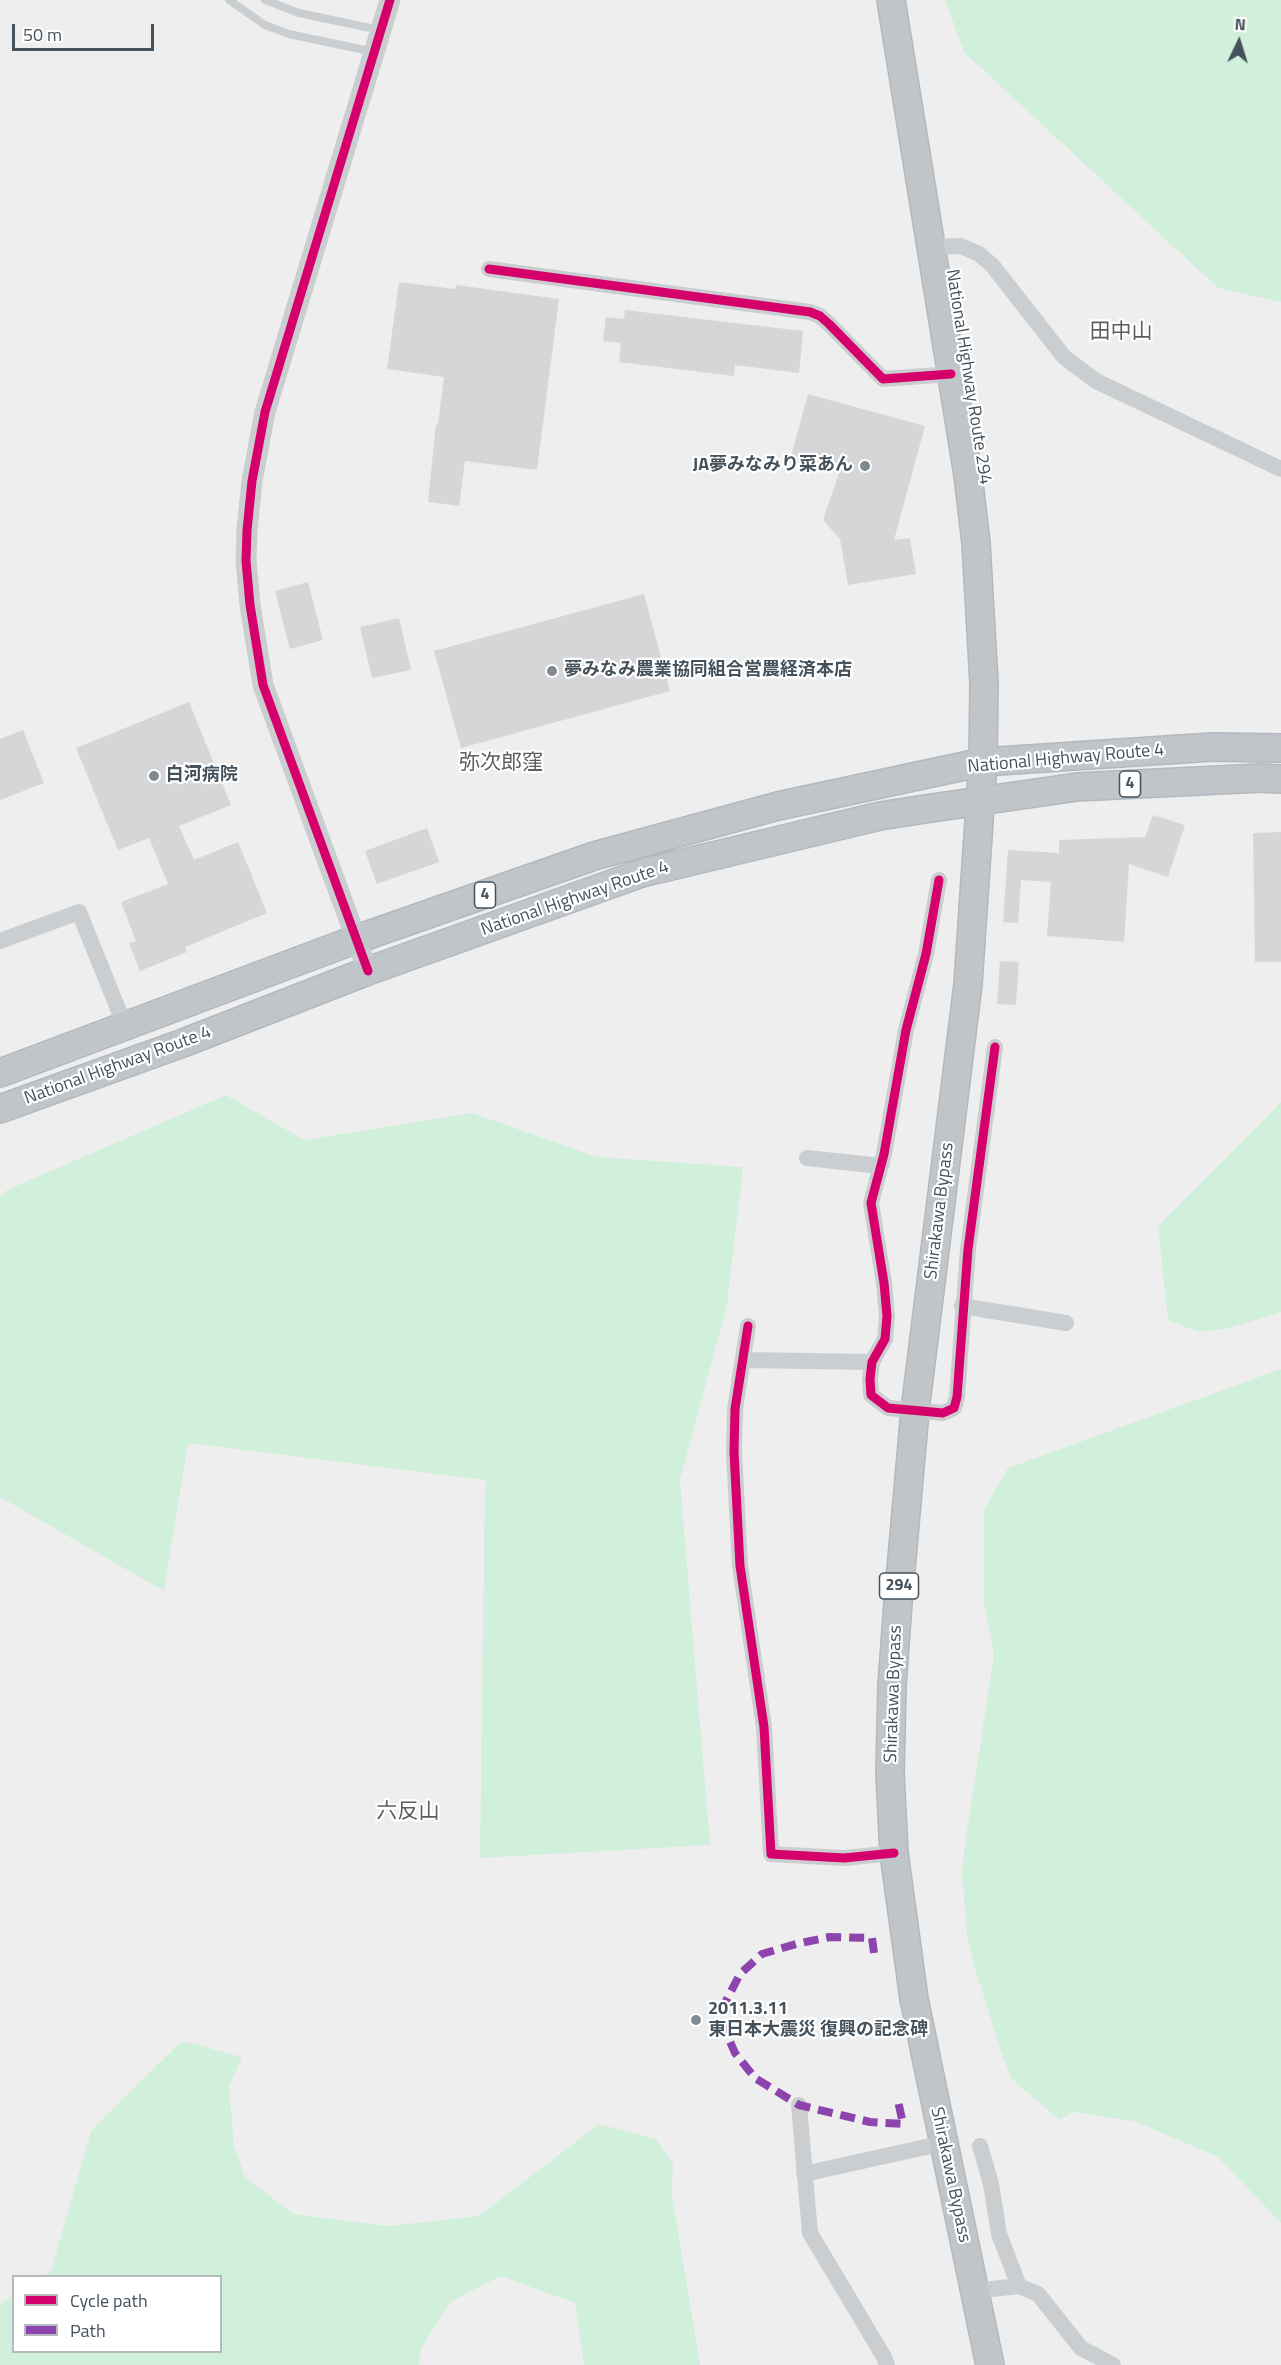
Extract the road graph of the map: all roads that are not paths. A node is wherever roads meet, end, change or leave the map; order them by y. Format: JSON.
{"nodes":[{"id":1,"x":229,"y":0,"type":"edge"},
{"id":2,"x":265,"y":0,"type":"edge"},
{"id":3,"x":390,"y":0,"type":"edge"},
{"id":4,"x":891,"y":0,"type":"edge"},
{"id":5,"x":380,"y":30,"type":"junction"},
{"id":6,"x":374,"y":52,"type":"junction"},
{"id":7,"x":931,"y":247,"type":"junction"},
{"id":8,"x":489,"y":269,"type":"dead end"},
{"id":9,"x":951,"y":374,"type":"junction"},
{"id":10,"x":1281,"y":469,"type":"edge"},
{"id":11,"x":1281,"y":748,"type":"edge"},
{"id":12,"x":983,"y":762,"type":"junction"},
{"id":13,"x":1281,"y":779,"type":"edge"},
{"id":14,"x":980,"y":802,"type":"junction"},
{"id":15,"x":939,"y":880,"type":"dead end"},
{"id":16,"x":357,"y":939,"type":"junction"},
{"id":17,"x":0,"y":941,"type":"edge"},
{"id":18,"x":368,"y":971,"type":"junction"},
{"id":19,"x":124,"y":1026,"type":"junction"},
{"id":20,"x":995,"y":1047,"type":"dead end"},
{"id":21,"x":0,"y":1073,"type":"edge"},
{"id":22,"x":0,"y":1109,"type":"edge"},
{"id":23,"x":807,"y":1158,"type":"dead end"},
{"id":24,"x":881,"y":1166,"type":"junction"},
{"id":25,"x":962,"y":1306,"type":"junction"},
{"id":26,"x":1066,"y":1323,"type":"dead end"},
{"id":27,"x":748,"y":1326,"type":"dead end"},
{"id":28,"x":744,"y":1360,"type":"junction"},
{"id":29,"x":872,"y":1362,"type":"junction"},
{"id":30,"x":915,"y":1411,"type":"junction"},
{"id":31,"x":894,"y":1853,"type":"junction"},
{"id":32,"x":799,"y":2105,"type":"dead end"},
{"id":33,"x":944,"y":2143,"type":"junction"},
{"id":34,"x":980,"y":2146,"type":"dead end"},
{"id":35,"x":804,"y":2174,"type":"junction"},
{"id":36,"x":1019,"y":2286,"type":"junction"},
{"id":37,"x":974,"y":2291,"type":"junction"},
{"id":38,"x":887,"y":2365,"type":"edge"},
{"id":39,"x":990,"y":2365,"type":"edge"},
{"id":40,"x":1113,"y":2365,"type":"edge"}],
"edges":[{"from":1,"to":6,"type":"lane"},
{"from":2,"to":5,"type":"lane"},
{"from":3,"to":5,"type":"street"},
{"from":4,"to":7,"type":"highway","name":"National Highway Route 294","number":"294"},
{"from":5,"to":6,"type":"street"},
{"from":6,"to":16,"type":"street"},
{"from":7,"to":9,"type":"highway","name":"National Highway Route 294","number":"294"},
{"from":7,"to":10,"type":"street"},
{"from":8,"to":9,"type":"street"},
{"from":9,"to":12,"type":"highway","name":"National Highway Route 294","number":"294"},
{"from":11,"to":12,"type":"highway","name":"National Highway Route 4","number":"4"},
{"from":12,"to":14,"type":"highway","name":"National Highway Route 294","number":"294"},
{"from":12,"to":16,"type":"highway","name":"National Highway Route 4","number":"4"},
{"from":13,"to":14,"type":"highway","name":"National Highway Route 4","number":"4"},
{"from":14,"to":18,"type":"highway","name":"National Highway Route 4","number":"4"},
{"from":14,"to":30,"type":"highway","name":"Shirakawa Bypass","number":"294"},
{"from":15,"to":24,"type":"street"},
{"from":16,"to":18,"type":"street"},
{"from":16,"to":19,"type":"highway","name":"National Highway Route 4","number":"4"},
{"from":17,"to":19,"type":"street"},
{"from":18,"to":22,"type":"highway","name":"National Highway Route 4","number":"4"},
{"from":19,"to":21,"type":"highway","name":"National Highway Route 4","number":"4"},
{"from":20,"to":25,"type":"street"},
{"from":23,"to":24,"type":"street"},
{"from":24,"to":29,"type":"street"},
{"from":25,"to":26,"type":"street"},
{"from":25,"to":30,"type":"street"},
{"from":27,"to":28,"type":"street"},
{"from":28,"to":29,"type":"street"},
{"from":28,"to":31,"type":"street"},
{"from":29,"to":30,"type":"street"},
{"from":30,"to":31,"type":"highway","name":"Shirakawa Bypass","number":"294"},
{"from":31,"to":33,"type":"highway","name":"Shirakawa Bypass","number":"294"},
{"from":32,"to":35,"type":"street"},
{"from":33,"to":35,"type":"street"},
{"from":33,"to":37,"type":"highway","name":"Shirakawa Bypass","number":"294"},
{"from":34,"to":36,"type":"street"},
{"from":35,"to":38,"type":"street"},
{"from":36,"to":37,"type":"street"},
{"from":36,"to":40,"type":"street"},
{"from":37,"to":39,"type":"highway","name":"Shirakawa Bypass","number":"294"}]}
